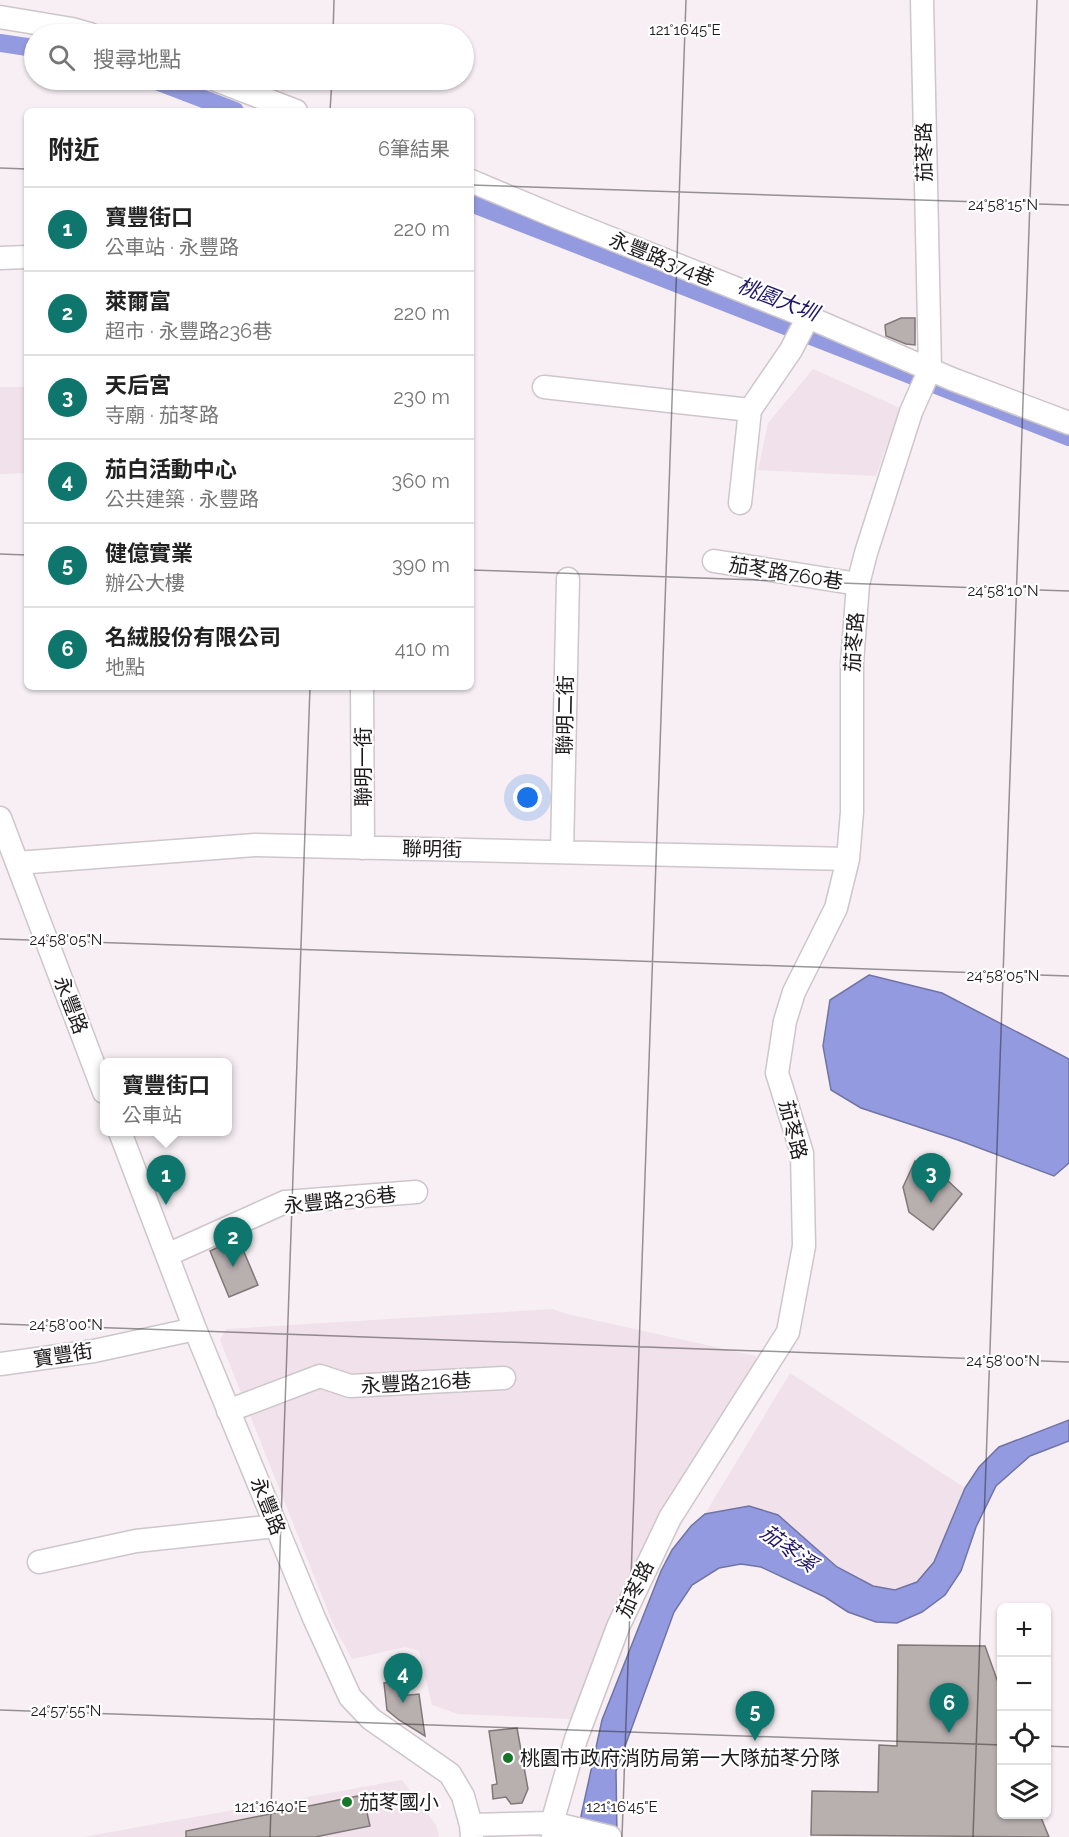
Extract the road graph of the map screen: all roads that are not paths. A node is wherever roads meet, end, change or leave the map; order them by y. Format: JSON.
{"nodes":[{"id":1,"x":922,"y":0,"type":"edge"},
{"id":2,"x":0,"y":17,"type":"edge"},
{"id":3,"x":42,"y":24,"type":"edge"},
{"id":4,"x":242,"y":90,"type":"edge"},
{"id":5,"x":289,"y":108,"type":"edge"},
{"id":6,"x":474,"y":182,"type":"edge"},
{"id":7,"x":24,"y":257,"type":"edge"},
{"id":8,"x":0,"y":258,"type":"edge"},
{"id":9,"x":806,"y":321,"type":"junction"},
{"id":10,"x":929,"y":372,"type":"junction"},
{"id":11,"x":544,"y":387,"type":"dead end"},
{"id":12,"x":750,"y":410,"type":"junction"},
{"id":13,"x":1069,"y":423,"type":"edge"},
{"id":14,"x":740,"y":503,"type":"dead end"},
{"id":15,"x":714,"y":561,"type":"dead end"},
{"id":16,"x":568,"y":579,"type":"dead end"},
{"id":17,"x":858,"y":584,"type":"junction"},
{"id":18,"x":362,"y":690,"type":"edge"},
{"id":19,"x":0,"y":818,"type":"edge"},
{"id":20,"x":363,"y":848,"type":"junction"},
{"id":21,"x":562,"y":852,"type":"junction"},
{"id":22,"x":848,"y":859,"type":"junction"},
{"id":23,"x":17,"y":863,"type":"junction"},
{"id":24,"x":100,"y":1079,"type":"edge"},
{"id":25,"x":122,"y":1136,"type":"edge"},
{"id":26,"x":416,"y":1192,"type":"dead end"},
{"id":27,"x":167,"y":1255,"type":"junction"},
{"id":28,"x":195,"y":1329,"type":"junction"},
{"id":29,"x":0,"y":1364,"type":"edge"},
{"id":30,"x":504,"y":1378,"type":"dead end"},
{"id":31,"x":228,"y":1411,"type":"junction"},
{"id":32,"x":276,"y":1526,"type":"junction"},
{"id":33,"x":39,"y":1562,"type":"dead end"},
{"id":34,"x":552,"y":1830,"type":"edge"},
{"id":35,"x":471,"y":1831,"type":"edge"},
{"id":36,"x":610,"y":1837,"type":"edge"}],
"edges":[{"from":1,"to":10,"type":"street","name":"茄苳路"},
{"from":2,"to":3,"type":"street"},
{"from":4,"to":5,"type":"street"},
{"from":6,"to":9,"type":"street","name":"永豐路374巷"},
{"from":7,"to":8,"type":"street"},
{"from":9,"to":10,"type":"street","name":"永豐路374巷"},
{"from":9,"to":12,"type":"street"},
{"from":10,"to":13,"type":"street","name":"永豐路374巷"},
{"from":10,"to":17,"type":"street","name":"茄苳路"},
{"from":11,"to":12,"type":"street"},
{"from":12,"to":14,"type":"street"},
{"from":15,"to":17,"type":"street","name":"茄苳路760巷"},
{"from":16,"to":21,"type":"street","name":"聯明二街"},
{"from":17,"to":22,"type":"street","name":"茄苳路"},
{"from":18,"to":20,"type":"street","name":"聯明一街"},
{"from":19,"to":23,"type":"street","name":"永豐路"},
{"from":20,"to":21,"type":"street","name":"聯明街"},
{"from":20,"to":23,"type":"street","name":"聯明街"},
{"from":21,"to":22,"type":"street","name":"聯明街"},
{"from":22,"to":34,"type":"street","name":"茄苳路"},
{"from":23,"to":24,"type":"street","name":"永豐路"},
{"from":25,"to":27,"type":"street","name":"永豐路"},
{"from":26,"to":27,"type":"street","name":"永豐路236巷"},
{"from":27,"to":28,"type":"street","name":"永豐路"},
{"from":28,"to":29,"type":"street","name":"寶豐街"},
{"from":28,"to":31,"type":"street","name":"永豐路"},
{"from":30,"to":31,"type":"street","name":"永豐路216巷"},
{"from":31,"to":32,"type":"street","name":"永豐路"},
{"from":32,"to":33,"type":"street"},
{"from":32,"to":35,"type":"street","name":"永豐路"},
{"from":34,"to":35,"type":"street"},
{"from":34,"to":36,"type":"street"}]}
